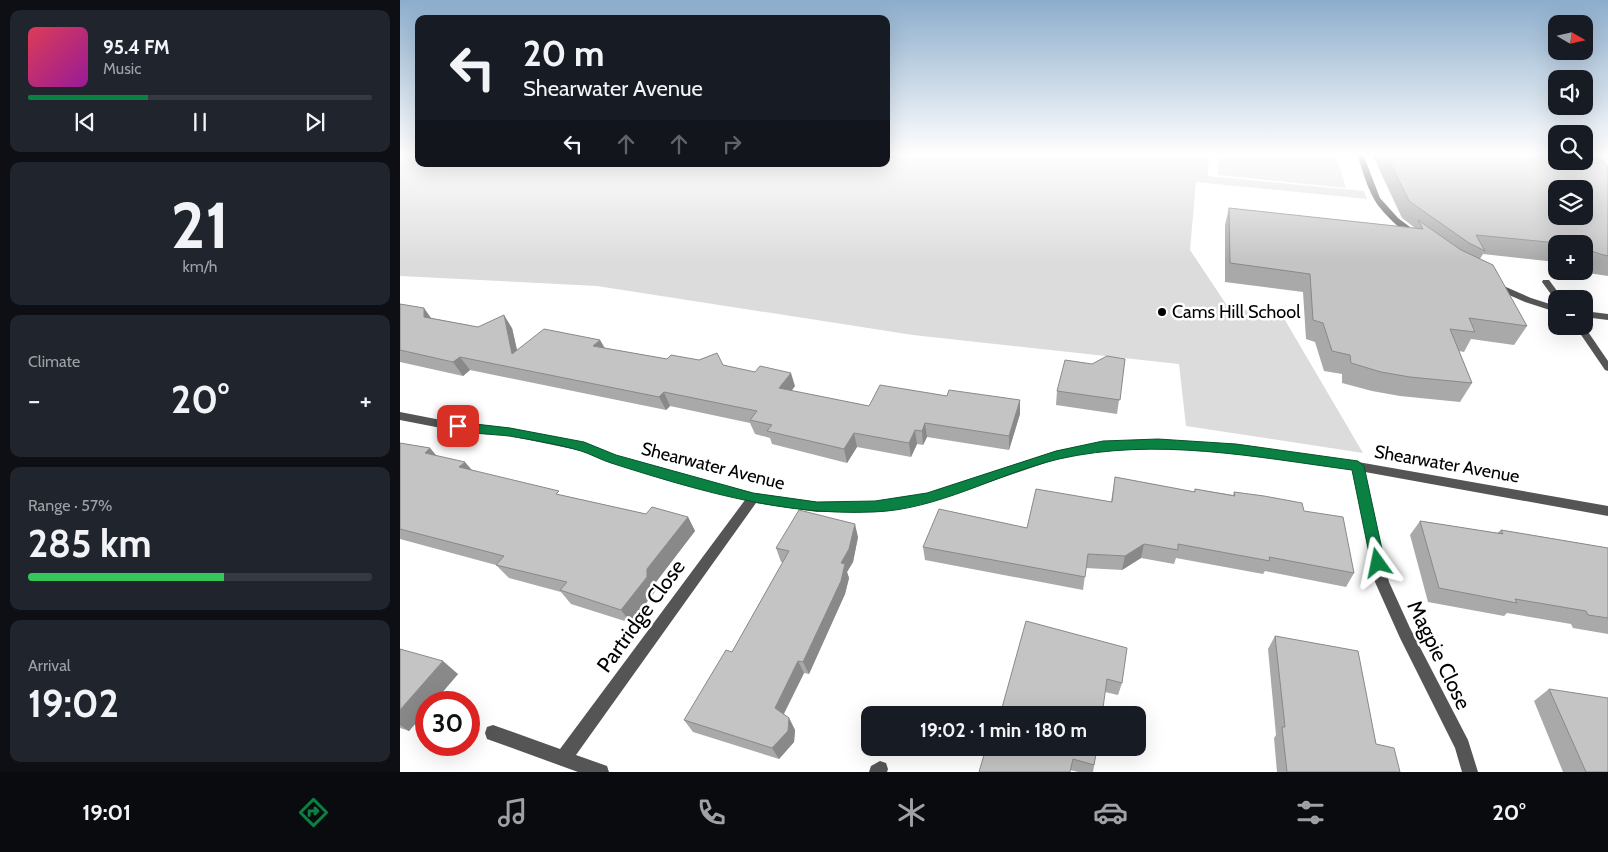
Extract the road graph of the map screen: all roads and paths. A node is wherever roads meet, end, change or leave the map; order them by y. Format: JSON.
{"nodes":[{"id":1,"x":1374,"y":190,"type":"edge"},
{"id":2,"x":1425,"y":243,"type":"edge"},
{"id":3,"x":1486,"y":281,"type":"edge"},
{"id":4,"x":1546,"y":282,"type":"dead end"},
{"id":5,"x":1552,"y":290,"type":"edge"},
{"id":6,"x":1548,"y":306,"type":"edge"},
{"id":7,"x":1593,"y":315,"type":"edge"},
{"id":8,"x":1608,"y":317,"type":"edge"},
{"id":9,"x":1585,"y":335,"type":"edge"},
{"id":10,"x":1608,"y":368,"type":"edge"},
{"id":11,"x":400,"y":416,"type":"edge"},
{"id":12,"x":1358,"y":466,"type":"junction"},
{"id":13,"x":753,"y":498,"type":"junction"},
{"id":14,"x":1608,"y":512,"type":"edge"},
{"id":15,"x":492,"y":733,"type":"dead end"},
{"id":16,"x":564,"y":758,"type":"junction"},
{"id":17,"x":600,"y":772,"type":"edge"},
{"id":18,"x":1470,"y":772,"type":"edge"}],
"edges":[{"from":1,"to":2,"type":"street"},
{"from":3,"to":6,"type":"street"},
{"from":4,"to":5,"type":"street"},
{"from":7,"to":8,"type":"street"},
{"from":9,"to":10,"type":"street"},
{"from":11,"to":13,"type":"street","name":"Shearwater Avenue"},
{"from":12,"to":13,"type":"street","name":"Shearwater Avenue"},
{"from":12,"to":14,"type":"street","name":"Shearwater Avenue"},
{"from":12,"to":18,"type":"street","name":"Magpie Close"},
{"from":13,"to":16,"type":"street","name":"Partridge Close"},
{"from":15,"to":16,"type":"street"},
{"from":16,"to":17,"type":"street"}]}
